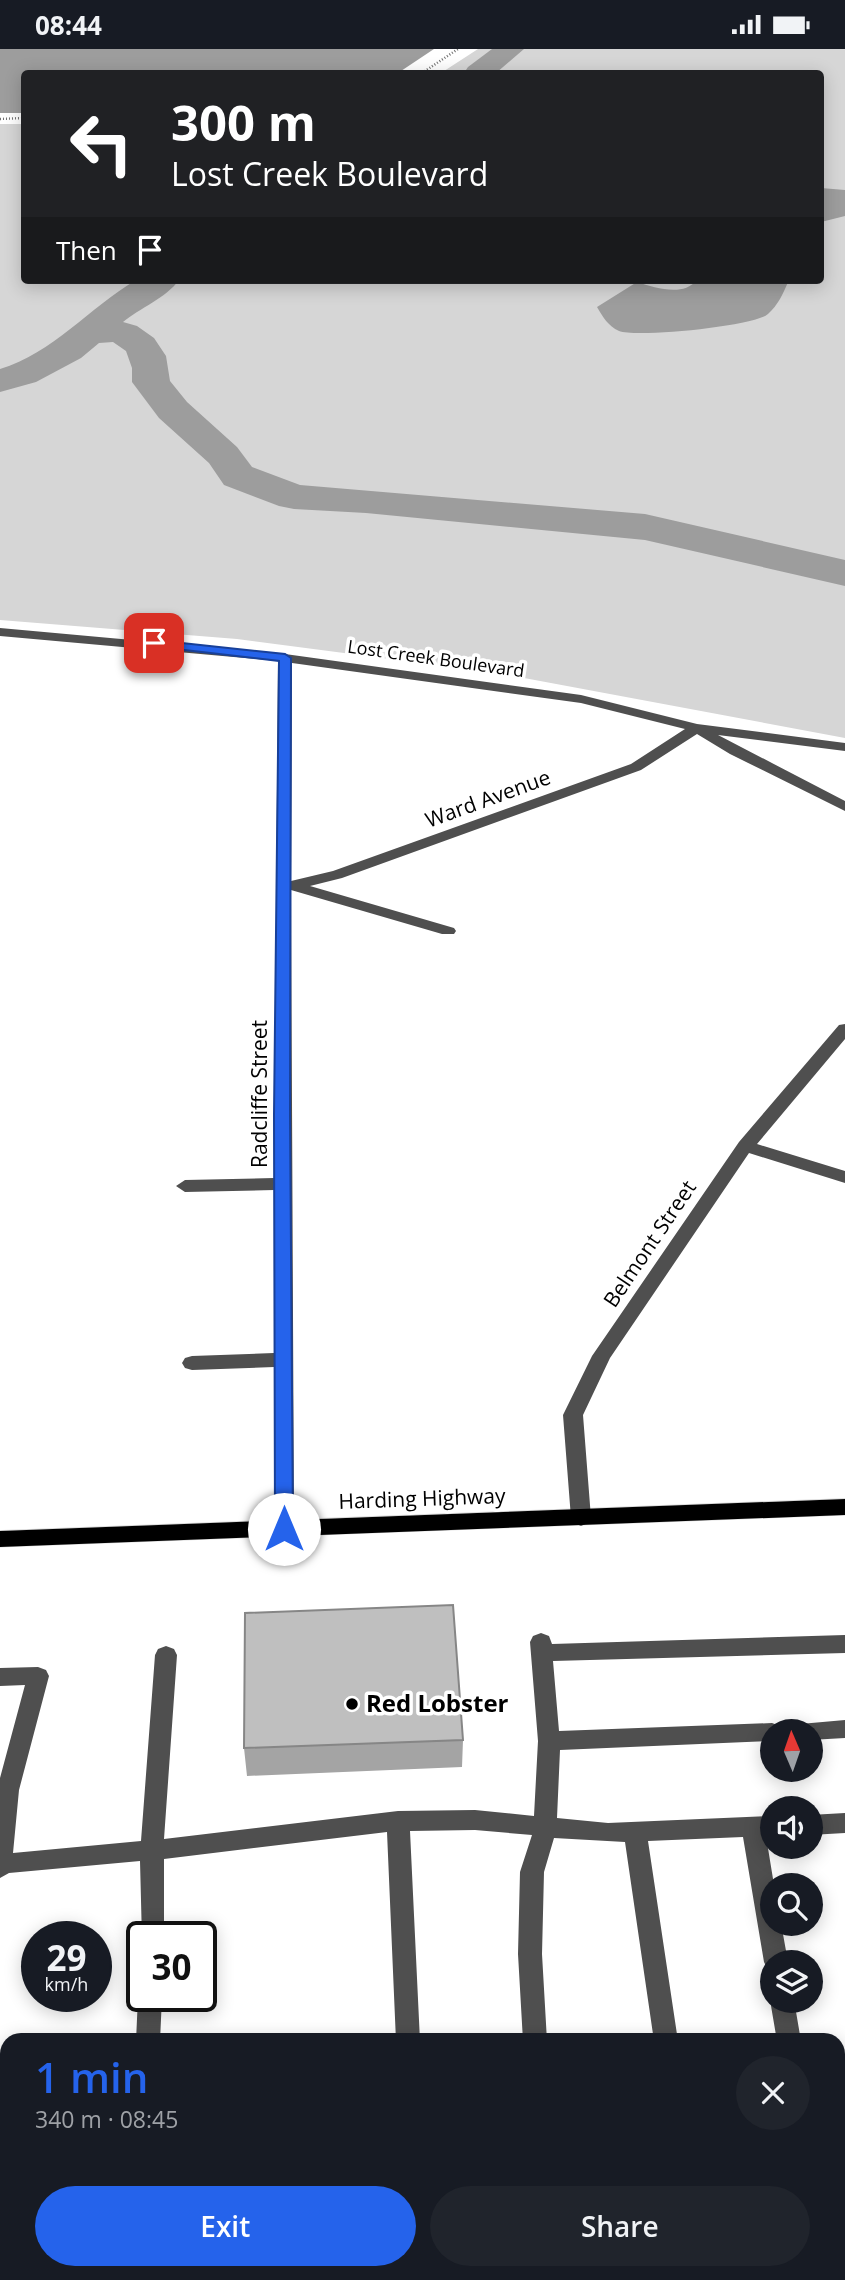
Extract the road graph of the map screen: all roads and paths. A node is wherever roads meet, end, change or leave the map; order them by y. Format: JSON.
{"nodes":[{"id":1,"x":458,"y":49,"type":"edge"},
{"id":2,"x":426,"y":70,"type":"edge"},
{"id":3,"x":21,"y":118,"type":"edge"},
{"id":4,"x":0,"y":119,"type":"edge"},
{"id":5,"x":0,"y":632,"type":"edge"},
{"id":6,"x":285,"y":658,"type":"junction"},
{"id":7,"x":697,"y":727,"type":"junction"},
{"id":8,"x":845,"y":747,"type":"edge"},
{"id":9,"x":845,"y":807,"type":"edge"},
{"id":10,"x":288,"y":886,"type":"junction"},
{"id":11,"x":448,"y":931,"type":"dead end"},
{"id":12,"x":845,"y":1029,"type":"edge"},
{"id":13,"x":745,"y":1146,"type":"junction"},
{"id":14,"x":845,"y":1177,"type":"edge"},
{"id":15,"x":282,"y":1184,"type":"junction"},
{"id":16,"x":184,"y":1186,"type":"dead end"},
{"id":17,"x":282,"y":1360,"type":"junction"},
{"id":18,"x":192,"y":1363,"type":"dead end"},
{"id":19,"x":845,"y":1507,"type":"edge"},
{"id":20,"x":581,"y":1518,"type":"junction"},
{"id":21,"x":284,"y":1529,"type":"junction"},
{"id":22,"x":0,"y":1539,"type":"edge"},
{"id":23,"x":845,"y":1644,"type":"edge"},
{"id":24,"x":166,"y":1655,"type":"dead end"},
{"id":25,"x":0,"y":1677,"type":"edge"},
{"id":26,"x":845,"y":1729,"type":"edge"},
{"id":27,"x":823,"y":1730,"type":"edge"},
{"id":28,"x":760,"y":1732,"type":"edge"},
{"id":29,"x":549,"y":1741,"type":"junction"},
{"id":30,"x":398,"y":1821,"type":"junction"},
{"id":31,"x":845,"y":1823,"type":"edge"},
{"id":32,"x":823,"y":1824,"type":"edge"},
{"id":33,"x":760,"y":1827,"type":"edge"},
{"id":34,"x":545,"y":1829,"type":"junction"},
{"id":35,"x":635,"y":1832,"type":"junction"},
{"id":36,"x":152,"y":1850,"type":"junction"},
{"id":37,"x":766,"y":1859,"type":"edge"},
{"id":38,"x":0,"y":1865,"type":"edge"},
{"id":39,"x":152,"y":1921,"type":"edge"},
{"id":40,"x":775,"y":1950,"type":"edge"},
{"id":41,"x":149,"y":2012,"type":"edge"},
{"id":42,"x":784,"y":2013,"type":"edge"},
{"id":43,"x":148,"y":2033,"type":"edge"},
{"id":44,"x":408,"y":2033,"type":"edge"},
{"id":45,"x":535,"y":2033,"type":"edge"},
{"id":46,"x":665,"y":2033,"type":"edge"},
{"id":47,"x":788,"y":2033,"type":"edge"}],
"edges":[{"from":1,"to":2,"type":"path"},
{"from":3,"to":4,"type":"path"},
{"from":5,"to":6,"type":"street","name":"Lost Creek Boulevard"},
{"from":6,"to":7,"type":"street","name":"Lost Creek Boulevard"},
{"from":6,"to":10,"type":"street","name":"Radcliffe Street"},
{"from":7,"to":8,"type":"street"},
{"from":7,"to":9,"type":"street","name":"Lost Creek Boulevard"},
{"from":7,"to":10,"type":"street","name":"Ward Avenue"},
{"from":10,"to":11,"type":"street"},
{"from":10,"to":15,"type":"street","name":"Radcliffe Street"},
{"from":12,"to":13,"type":"street","name":"Belmont Street"},
{"from":13,"to":14,"type":"street"},
{"from":13,"to":20,"type":"street","name":"Belmont Street"},
{"from":15,"to":16,"type":"street"},
{"from":15,"to":17,"type":"street","name":"Radcliffe Street"},
{"from":17,"to":18,"type":"street"},
{"from":17,"to":21,"type":"street","name":"Radcliffe Street"},
{"from":19,"to":20,"type":"main road","name":"Harding Highway"},
{"from":20,"to":21,"type":"main road","name":"Harding Highway"},
{"from":21,"to":22,"type":"main road","name":"Harding Highway"},
{"from":23,"to":29,"type":"street"},
{"from":24,"to":36,"type":"street"},
{"from":25,"to":38,"type":"street"},
{"from":26,"to":27,"type":"street"},
{"from":28,"to":29,"type":"street"},
{"from":29,"to":34,"type":"street"},
{"from":30,"to":34,"type":"street"},
{"from":30,"to":36,"type":"street"},
{"from":30,"to":44,"type":"street"},
{"from":31,"to":32,"type":"street"},
{"from":33,"to":35,"type":"street"},
{"from":34,"to":35,"type":"street"},
{"from":34,"to":45,"type":"street"},
{"from":35,"to":46,"type":"street"},
{"from":36,"to":38,"type":"street"},
{"from":36,"to":39,"type":"street"},
{"from":37,"to":40,"type":"street"},
{"from":41,"to":43,"type":"street"},
{"from":42,"to":47,"type":"street"}]}
